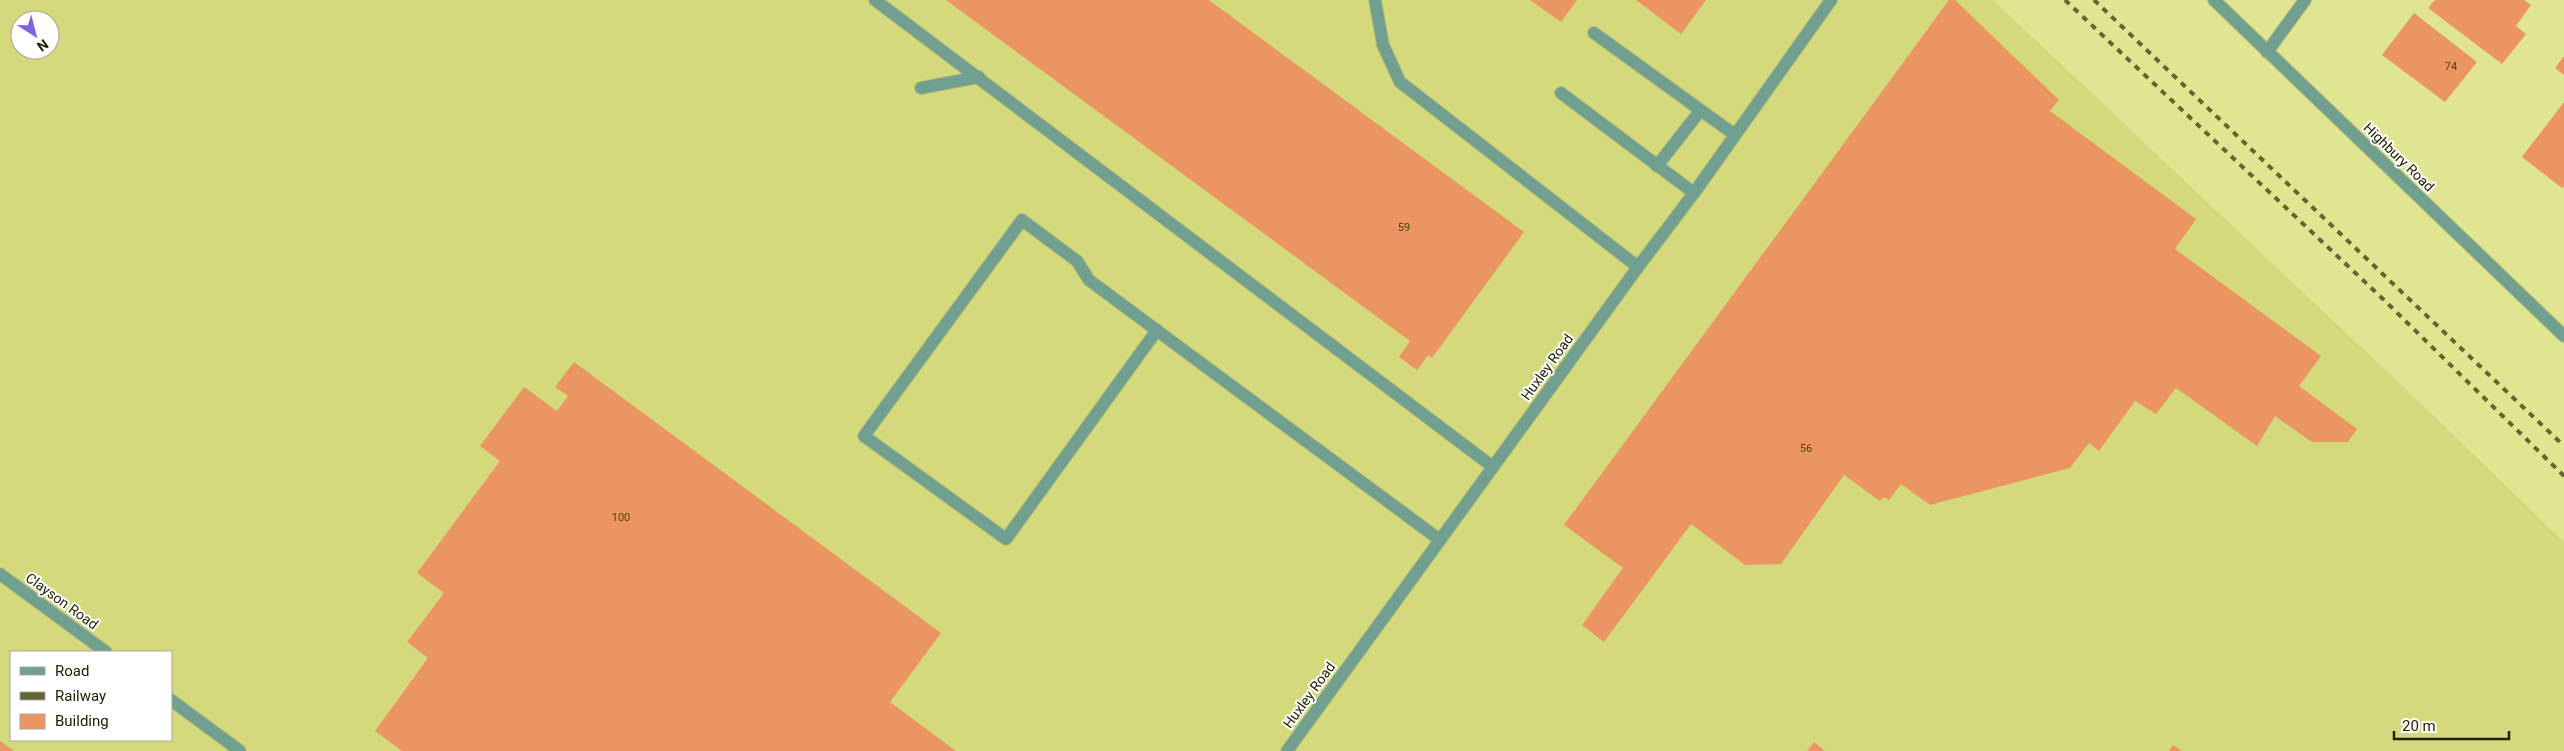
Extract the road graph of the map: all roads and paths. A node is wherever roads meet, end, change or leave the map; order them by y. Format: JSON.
{"nodes":[{"id":1,"x":875,"y":0,"type":"edge"},
{"id":2,"x":1375,"y":0,"type":"edge"},
{"id":3,"x":1831,"y":0,"type":"edge"},
{"id":4,"x":2214,"y":0,"type":"edge"},
{"id":5,"x":2305,"y":0,"type":"edge"},
{"id":6,"x":1594,"y":33,"type":"dead end"},
{"id":7,"x":2267,"y":52,"type":"junction"},
{"id":8,"x":979,"y":77,"type":"junction"},
{"id":9,"x":921,"y":88,"type":"dead end"},
{"id":10,"x":1561,"y":93,"type":"dead end"},
{"id":11,"x":1700,"y":111,"type":"junction"},
{"id":12,"x":1735,"y":136,"type":"junction"},
{"id":13,"x":1658,"y":166,"type":"junction"},
{"id":14,"x":1694,"y":193,"type":"junction"},
{"id":15,"x":1638,"y":267,"type":"junction"},
{"id":16,"x":1157,"y":330,"type":"junction"},
{"id":17,"x":2564,"y":336,"type":"edge"},
{"id":18,"x":1493,"y":468,"type":"junction"},
{"id":19,"x":1440,"y":540,"type":"junction"},
{"id":20,"x":0,"y":574,"type":"edge"},
{"id":21,"x":105,"y":651,"type":"edge"},
{"id":22,"x":172,"y":701,"type":"edge"},
{"id":23,"x":240,"y":751,"type":"edge"},
{"id":24,"x":1287,"y":751,"type":"edge"}],
"edges":[{"from":1,"to":8,"type":"street"},
{"from":2,"to":15,"type":"street"},
{"from":3,"to":12,"type":"street","name":"Huxley Road"},
{"from":4,"to":7,"type":"street","name":"Highbury Road"},
{"from":5,"to":7,"type":"street"},
{"from":6,"to":11,"type":"street"},
{"from":7,"to":17,"type":"street","name":"Highbury Road"},
{"from":8,"to":9,"type":"street"},
{"from":8,"to":18,"type":"street"},
{"from":10,"to":13,"type":"street"},
{"from":11,"to":12,"type":"street"},
{"from":11,"to":13,"type":"street"},
{"from":12,"to":14,"type":"street","name":"Huxley Road"},
{"from":13,"to":14,"type":"street"},
{"from":14,"to":15,"type":"street","name":"Huxley Road"},
{"from":15,"to":18,"type":"street","name":"Huxley Road"},
{"from":16,"to":16,"type":"street"},
{"from":16,"to":19,"type":"street"},
{"from":18,"to":19,"type":"street","name":"Huxley Road"},
{"from":19,"to":24,"type":"street","name":"Huxley Road"},
{"from":20,"to":21,"type":"street","name":"Clayson Road"},
{"from":22,"to":23,"type":"street"}]}
